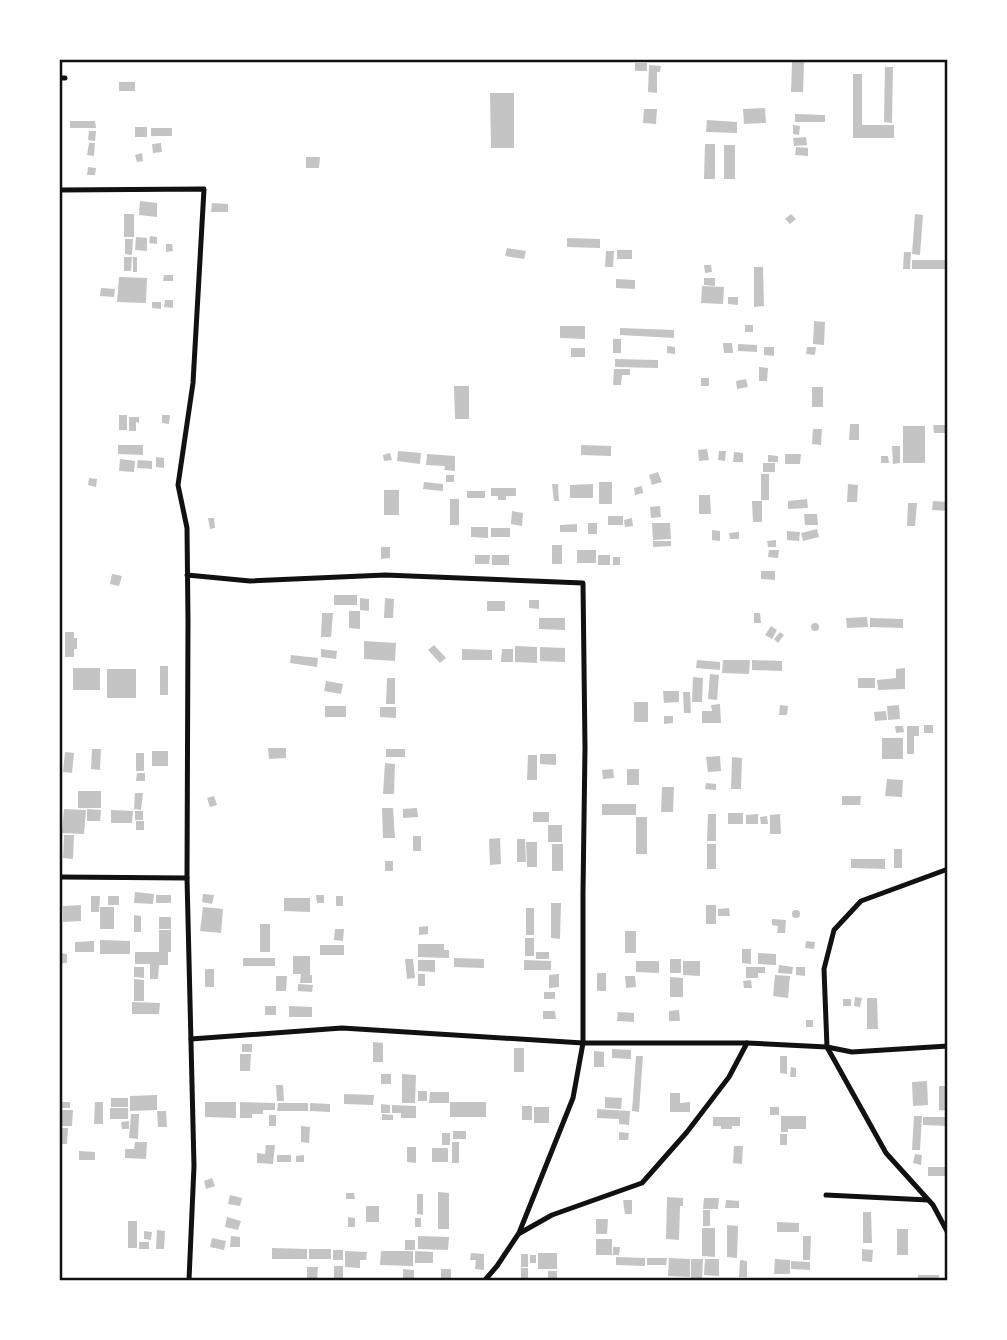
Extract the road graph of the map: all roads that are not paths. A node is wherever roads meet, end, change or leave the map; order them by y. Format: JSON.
{"nodes":[{"id":1,"x":60,"y":190,"type":"edge"},
{"id":2,"x":187,"y":575,"type":"junction"},
{"id":3,"x":947,"y":869,"type":"edge"},
{"id":4,"x":60,"y":877,"type":"edge"},
{"id":5,"x":187,"y":878,"type":"junction"},
{"id":6,"x":191,"y":1039,"type":"junction"},
{"id":7,"x":583,"y":1043,"type":"junction"},
{"id":8,"x":747,"y":1043,"type":"junction"},
{"id":9,"x":947,"y":1046,"type":"edge"},
{"id":10,"x":827,"y":1047,"type":"junction"},
{"id":11,"x":826,"y":1195,"type":"dead end"},
{"id":12,"x":928,"y":1200,"type":"junction"},
{"id":13,"x":519,"y":1233,"type":"junction"},
{"id":14,"x":947,"y":1233,"type":"edge"},
{"id":15,"x":189,"y":1280,"type":"edge"},
{"id":16,"x":485,"y":1280,"type":"edge"}],
"edges":[{"from":1,"to":2,"type":"street"},
{"from":2,"to":5,"type":"street"},
{"from":2,"to":7,"type":"street"},
{"from":3,"to":10,"type":"street"},
{"from":4,"to":5,"type":"street"},
{"from":5,"to":6,"type":"street"},
{"from":6,"to":7,"type":"street"},
{"from":6,"to":15,"type":"street"},
{"from":7,"to":8,"type":"street"},
{"from":7,"to":13,"type":"street"},
{"from":8,"to":10,"type":"street"},
{"from":8,"to":13,"type":"street"},
{"from":9,"to":10,"type":"street"},
{"from":10,"to":12,"type":"street"},
{"from":11,"to":12,"type":"street"},
{"from":12,"to":14,"type":"street"},
{"from":13,"to":16,"type":"street"}]}
